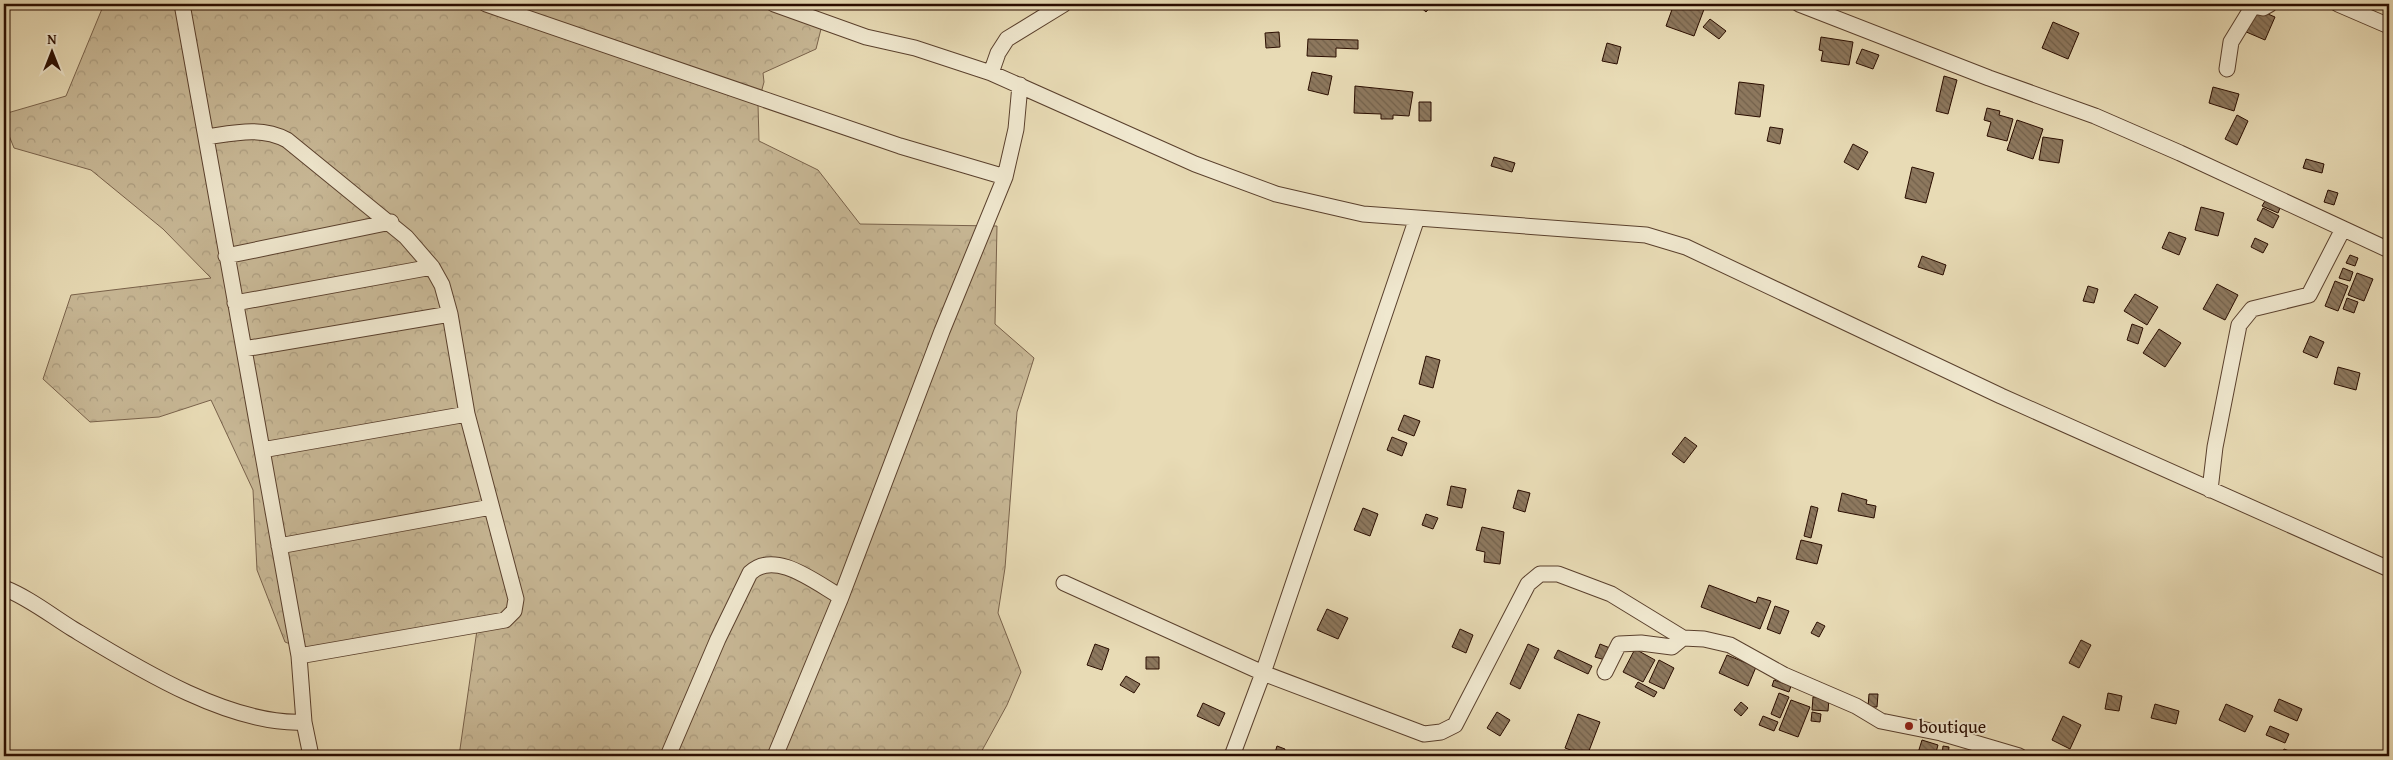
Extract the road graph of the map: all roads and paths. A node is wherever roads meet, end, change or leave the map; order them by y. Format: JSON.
{"nodes":[{"id":1,"x":182,"y":4,"type":"edge"},
{"id":2,"x":486,"y":4,"type":"edge"},
{"id":3,"x":774,"y":4,"type":"edge"},
{"id":4,"x":1064,"y":4,"type":"edge"},
{"id":5,"x":1799,"y":4,"type":"edge"},
{"id":6,"x":2270,"y":4,"type":"edge"},
{"id":7,"x":2338,"y":4,"type":"edge"},
{"id":8,"x":2389,"y":26,"type":"edge"},
{"id":9,"x":2226,"y":69,"type":"dead end"},
{"id":10,"x":991,"y":73,"type":"junction"},
{"id":11,"x":1020,"y":84,"type":"junction"},
{"id":12,"x":206,"y":137,"type":"junction"},
{"id":13,"x":1005,"y":177,"type":"junction"},
{"id":14,"x":1417,"y":218,"type":"junction"},
{"id":15,"x":390,"y":222,"type":"junction"},
{"id":16,"x":2344,"y":229,"type":"junction"},
{"id":17,"x":2386,"y":245,"type":"edge"},
{"id":18,"x":226,"y":256,"type":"junction"},
{"id":19,"x":432,"y":266,"type":"junction"},
{"id":20,"x":235,"y":303,"type":"junction"},
{"id":21,"x":450,"y":314,"type":"junction"},
{"id":22,"x":244,"y":349,"type":"junction"},
{"id":23,"x":467,"y":414,"type":"junction"},
{"id":24,"x":262,"y":450,"type":"junction"},
{"id":25,"x":2210,"y":490,"type":"junction"},
{"id":26,"x":491,"y":507,"type":"junction"},
{"id":27,"x":279,"y":546,"type":"junction"},
{"id":28,"x":2389,"y":569,"type":"edge"},
{"id":29,"x":1064,"y":583,"type":"dead end"},
{"id":30,"x":4,"y":588,"type":"edge"},
{"id":31,"x":841,"y":596,"type":"junction"},
{"id":32,"x":1683,"y":638,"type":"junction"},
{"id":33,"x":299,"y":656,"type":"junction"},
{"id":34,"x":1605,"y":672,"type":"dead end"},
{"id":35,"x":1263,"y":673,"type":"junction"},
{"id":36,"x":304,"y":722,"type":"junction"},
{"id":37,"x":1980,"y":750,"type":"edge"},
{"id":38,"x":311,"y":756,"type":"edge"},
{"id":39,"x":668,"y":756,"type":"edge"},
{"id":40,"x":775,"y":756,"type":"edge"},
{"id":41,"x":1232,"y":756,"type":"edge"},
{"id":42,"x":2020,"y":756,"type":"edge"}],
"edges":[{"from":1,"to":12,"type":"street"},
{"from":2,"to":13,"type":"street"},
{"from":3,"to":10,"type":"street"},
{"from":4,"to":10,"type":"street"},
{"from":5,"to":16,"type":"street"},
{"from":6,"to":9,"type":"street"},
{"from":7,"to":8,"type":"street"},
{"from":10,"to":11,"type":"street"},
{"from":11,"to":13,"type":"street"},
{"from":11,"to":14,"type":"street"},
{"from":12,"to":15,"type":"street"},
{"from":12,"to":18,"type":"street"},
{"from":13,"to":31,"type":"street"},
{"from":14,"to":25,"type":"street"},
{"from":14,"to":35,"type":"street"},
{"from":15,"to":18,"type":"street"},
{"from":15,"to":19,"type":"street"},
{"from":16,"to":17,"type":"street"},
{"from":16,"to":25,"type":"street"},
{"from":18,"to":20,"type":"street"},
{"from":19,"to":20,"type":"street"},
{"from":19,"to":21,"type":"street"},
{"from":20,"to":22,"type":"street"},
{"from":21,"to":22,"type":"street"},
{"from":21,"to":23,"type":"street"},
{"from":22,"to":24,"type":"street"},
{"from":23,"to":24,"type":"street"},
{"from":23,"to":26,"type":"street"},
{"from":24,"to":27,"type":"street"},
{"from":25,"to":28,"type":"street"},
{"from":26,"to":27,"type":"street"},
{"from":26,"to":33,"type":"street"},
{"from":27,"to":33,"type":"street"},
{"from":29,"to":35,"type":"street"},
{"from":30,"to":36,"type":"street"},
{"from":31,"to":39,"type":"street"},
{"from":31,"to":40,"type":"street"},
{"from":32,"to":34,"type":"street"},
{"from":32,"to":35,"type":"street"},
{"from":32,"to":37,"type":"street"},
{"from":33,"to":36,"type":"street"},
{"from":35,"to":41,"type":"street"},
{"from":36,"to":38,"type":"street"},
{"from":37,"to":42,"type":"street"}]}
